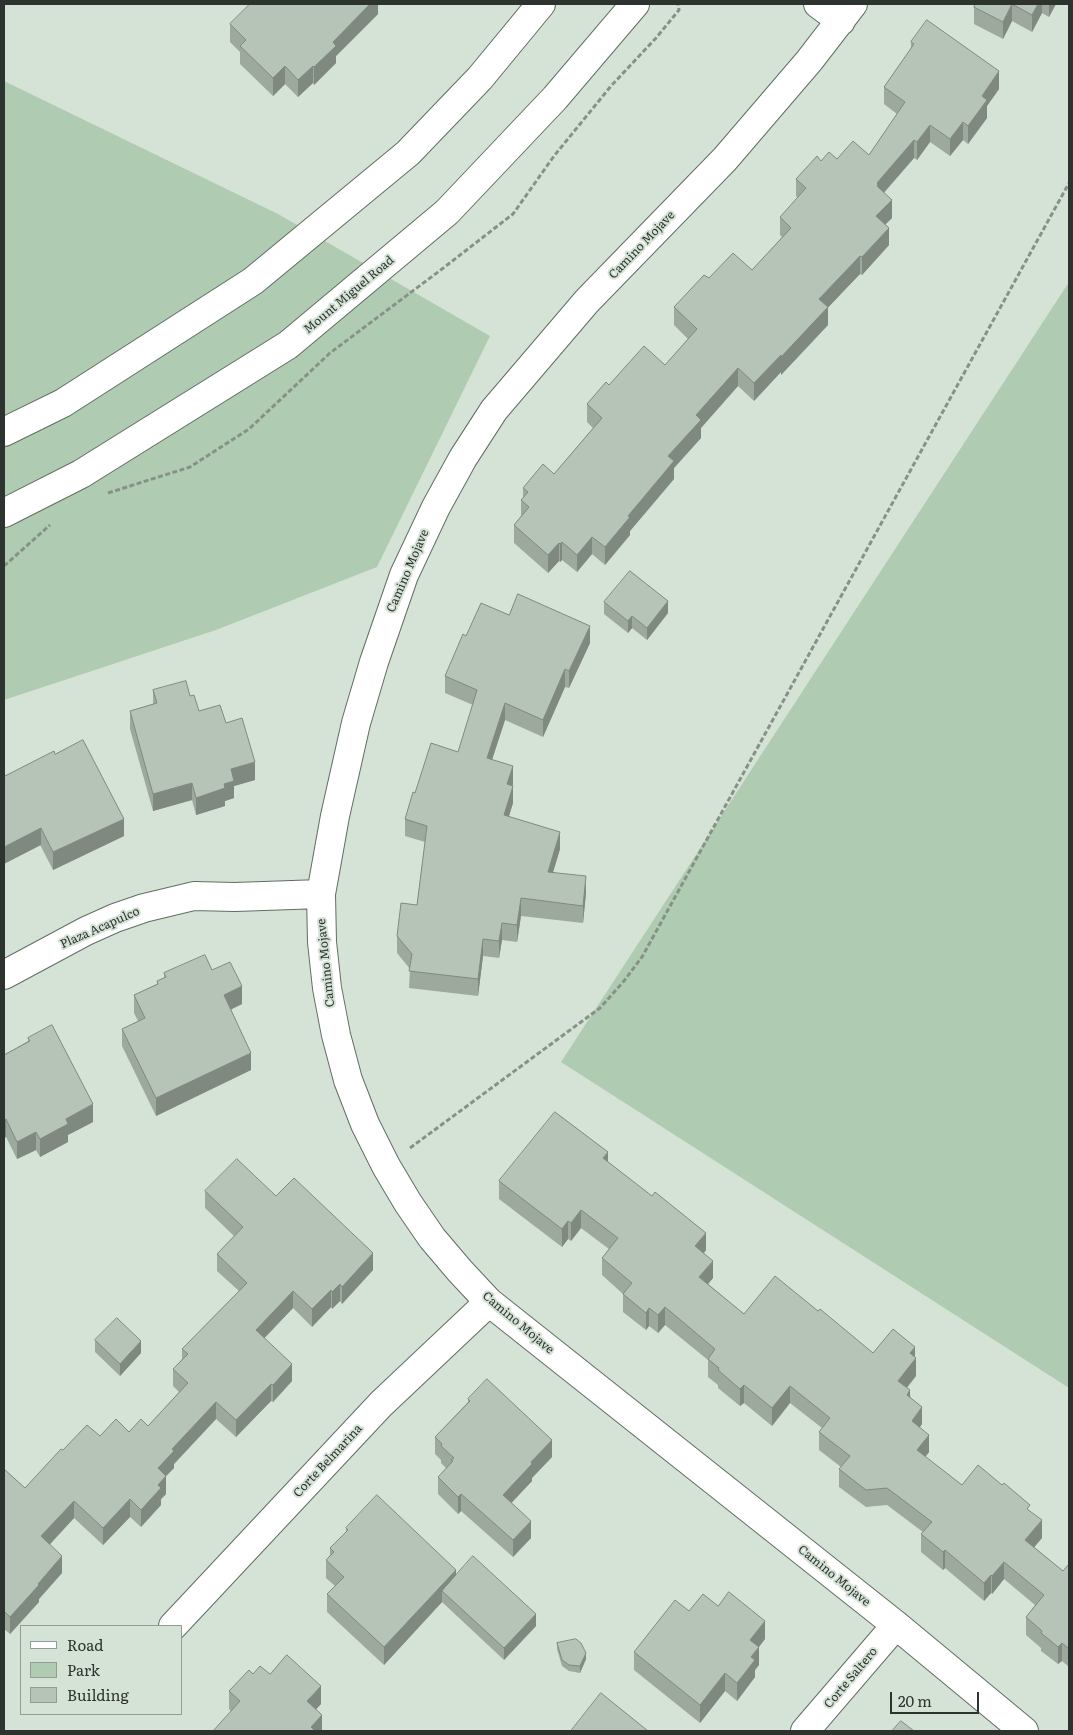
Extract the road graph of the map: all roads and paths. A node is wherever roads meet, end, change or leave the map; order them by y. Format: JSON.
{"nodes":[{"id":1,"x":541,"y":4,"type":"edge"},
{"id":2,"x":635,"y":4,"type":"edge"},
{"id":3,"x":818,"y":4,"type":"edge"},
{"id":4,"x":847,"y":13,"type":"edge"},
{"id":5,"x":1069,"y":183,"type":"edge"},
{"id":6,"x":4,"y":432,"type":"edge"},
{"id":7,"x":4,"y":512,"type":"edge"},
{"id":8,"x":321,"y":894,"type":"junction"},
{"id":9,"x":4,"y":975,"type":"edge"},
{"id":10,"x":386,"y":1166,"type":"junction"},
{"id":11,"x":489,"y":1302,"type":"junction"},
{"id":12,"x":174,"y":1625,"type":"edge"},
{"id":13,"x":896,"y":1625,"type":"junction"},
{"id":14,"x":805,"y":1731,"type":"edge"},
{"id":15,"x":1024,"y":1731,"type":"edge"}],
"edges":[{"from":1,"to":6,"type":"street"},
{"from":2,"to":7,"type":"street","name":"Mount Miguel Road"},
{"from":3,"to":4,"type":"street"},
{"from":4,"to":8,"type":"street","name":"Camino Mojave"},
{"from":5,"to":10,"type":"path"},
{"from":8,"to":9,"type":"street","name":"Plaza Acapulco"},
{"from":8,"to":10,"type":"street","name":"Camino Mojave"},
{"from":10,"to":11,"type":"street","name":"Camino Mojave"},
{"from":11,"to":12,"type":"street","name":"Corte Belmarina"},
{"from":11,"to":13,"type":"street","name":"Camino Mojave"},
{"from":13,"to":14,"type":"street","name":"Corte Saltero"},
{"from":13,"to":15,"type":"street","name":"Camino Mojave"}]}
